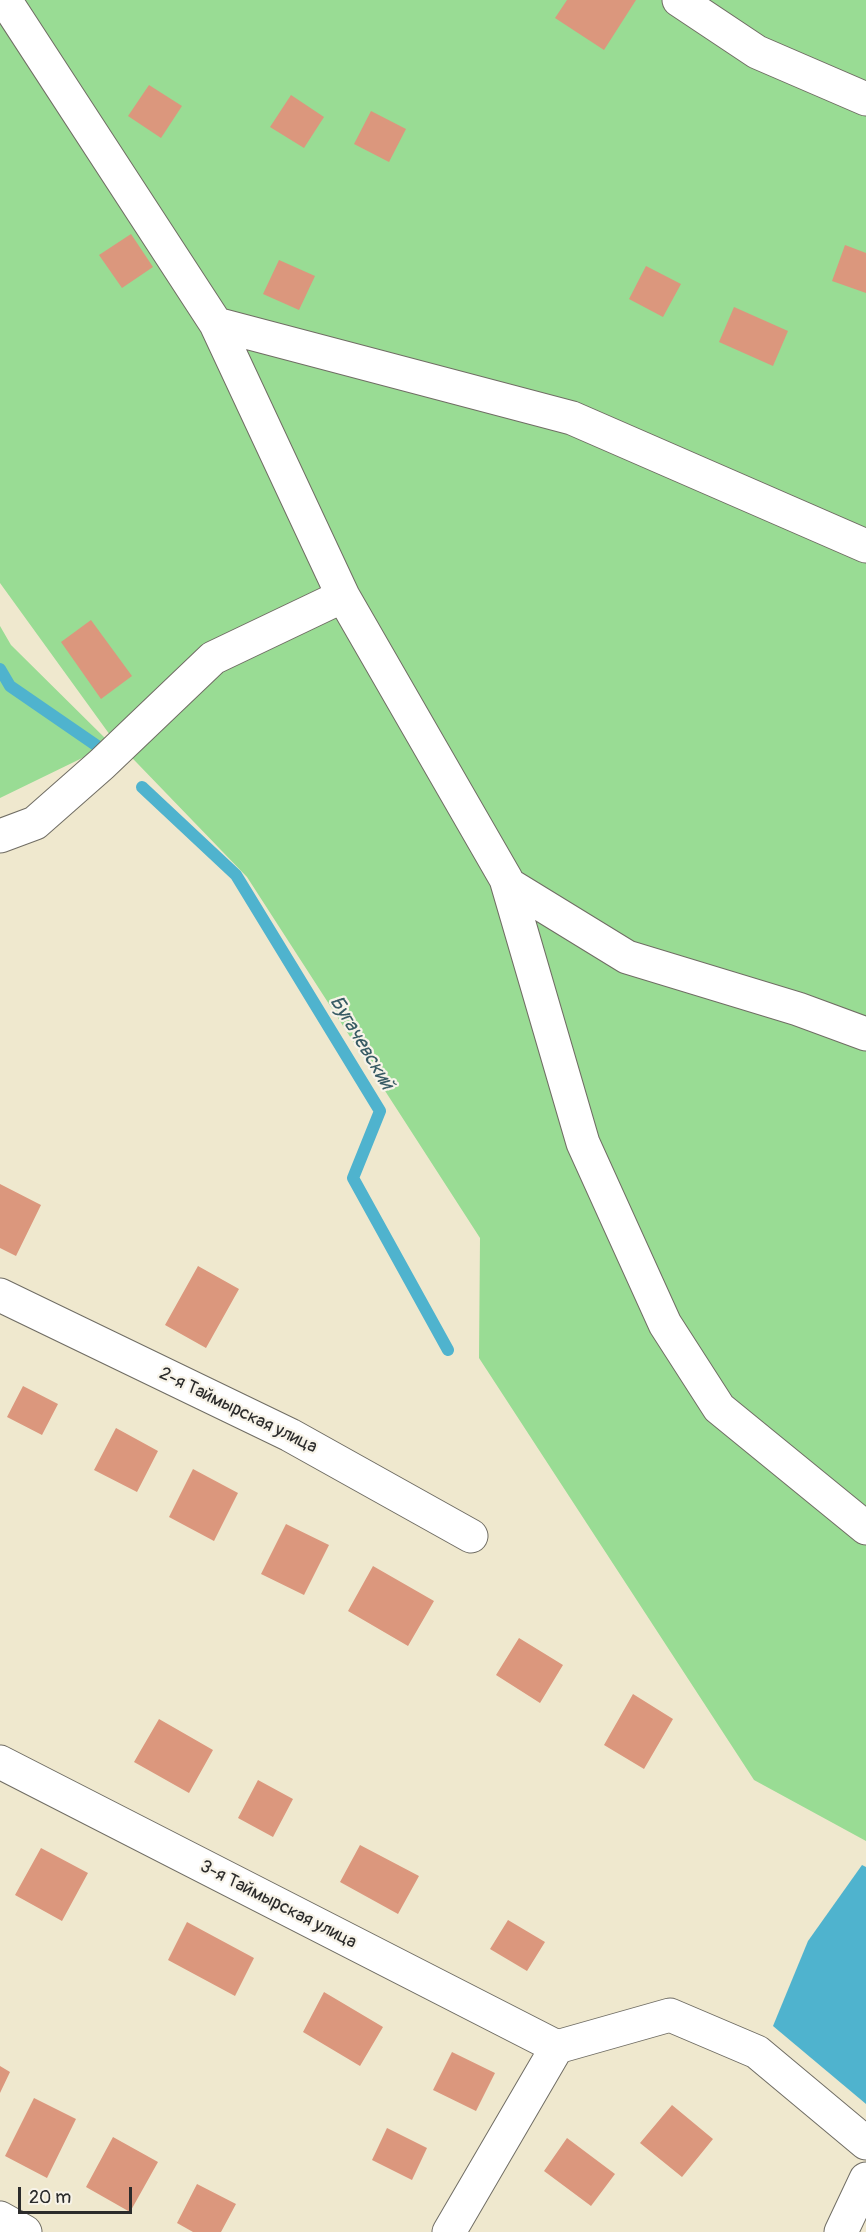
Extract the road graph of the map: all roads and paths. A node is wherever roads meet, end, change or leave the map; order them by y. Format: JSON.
{"nodes":[{"id":1,"x":5,"y":0,"type":"edge"},
{"id":2,"x":679,"y":0,"type":"edge"},
{"id":3,"x":866,"y":99,"type":"edge"},
{"id":4,"x":216,"y":324,"type":"junction"},
{"id":5,"x":866,"y":546,"type":"edge"},
{"id":6,"x":343,"y":596,"type":"junction"},
{"id":7,"x":0,"y":836,"type":"edge"},
{"id":8,"x":508,"y":884,"type":"junction"},
{"id":9,"x":866,"y":1034,"type":"edge"},
{"id":10,"x":0,"y":1295,"type":"edge"},
{"id":11,"x":866,"y":1528,"type":"edge"},
{"id":12,"x":471,"y":1536,"type":"dead end"},
{"id":13,"x":0,"y":1762,"type":"edge"},
{"id":14,"x":557,"y":2047,"type":"junction"},
{"id":15,"x":866,"y":2143,"type":"edge"},
{"id":16,"x":866,"y":2179,"type":"edge"},
{"id":17,"x":0,"y":2218,"type":"edge"},
{"id":18,"x":25,"y":2232,"type":"edge"},
{"id":19,"x":449,"y":2232,"type":"edge"},
{"id":20,"x":841,"y":2232,"type":"edge"}],
"edges":[{"from":1,"to":4,"type":"street"},
{"from":2,"to":3,"type":"street"},
{"from":4,"to":5,"type":"street"},
{"from":4,"to":6,"type":"street"},
{"from":6,"to":7,"type":"street"},
{"from":6,"to":8,"type":"street"},
{"from":8,"to":9,"type":"street"},
{"from":8,"to":11,"type":"street"},
{"from":10,"to":12,"type":"street","name":"2-я Таймырская улица"},
{"from":13,"to":14,"type":"street","name":"3-я Таймырская улица"},
{"from":14,"to":15,"type":"street"},
{"from":14,"to":19,"type":"street"},
{"from":16,"to":20,"type":"street"},
{"from":17,"to":18,"type":"street"}]}
